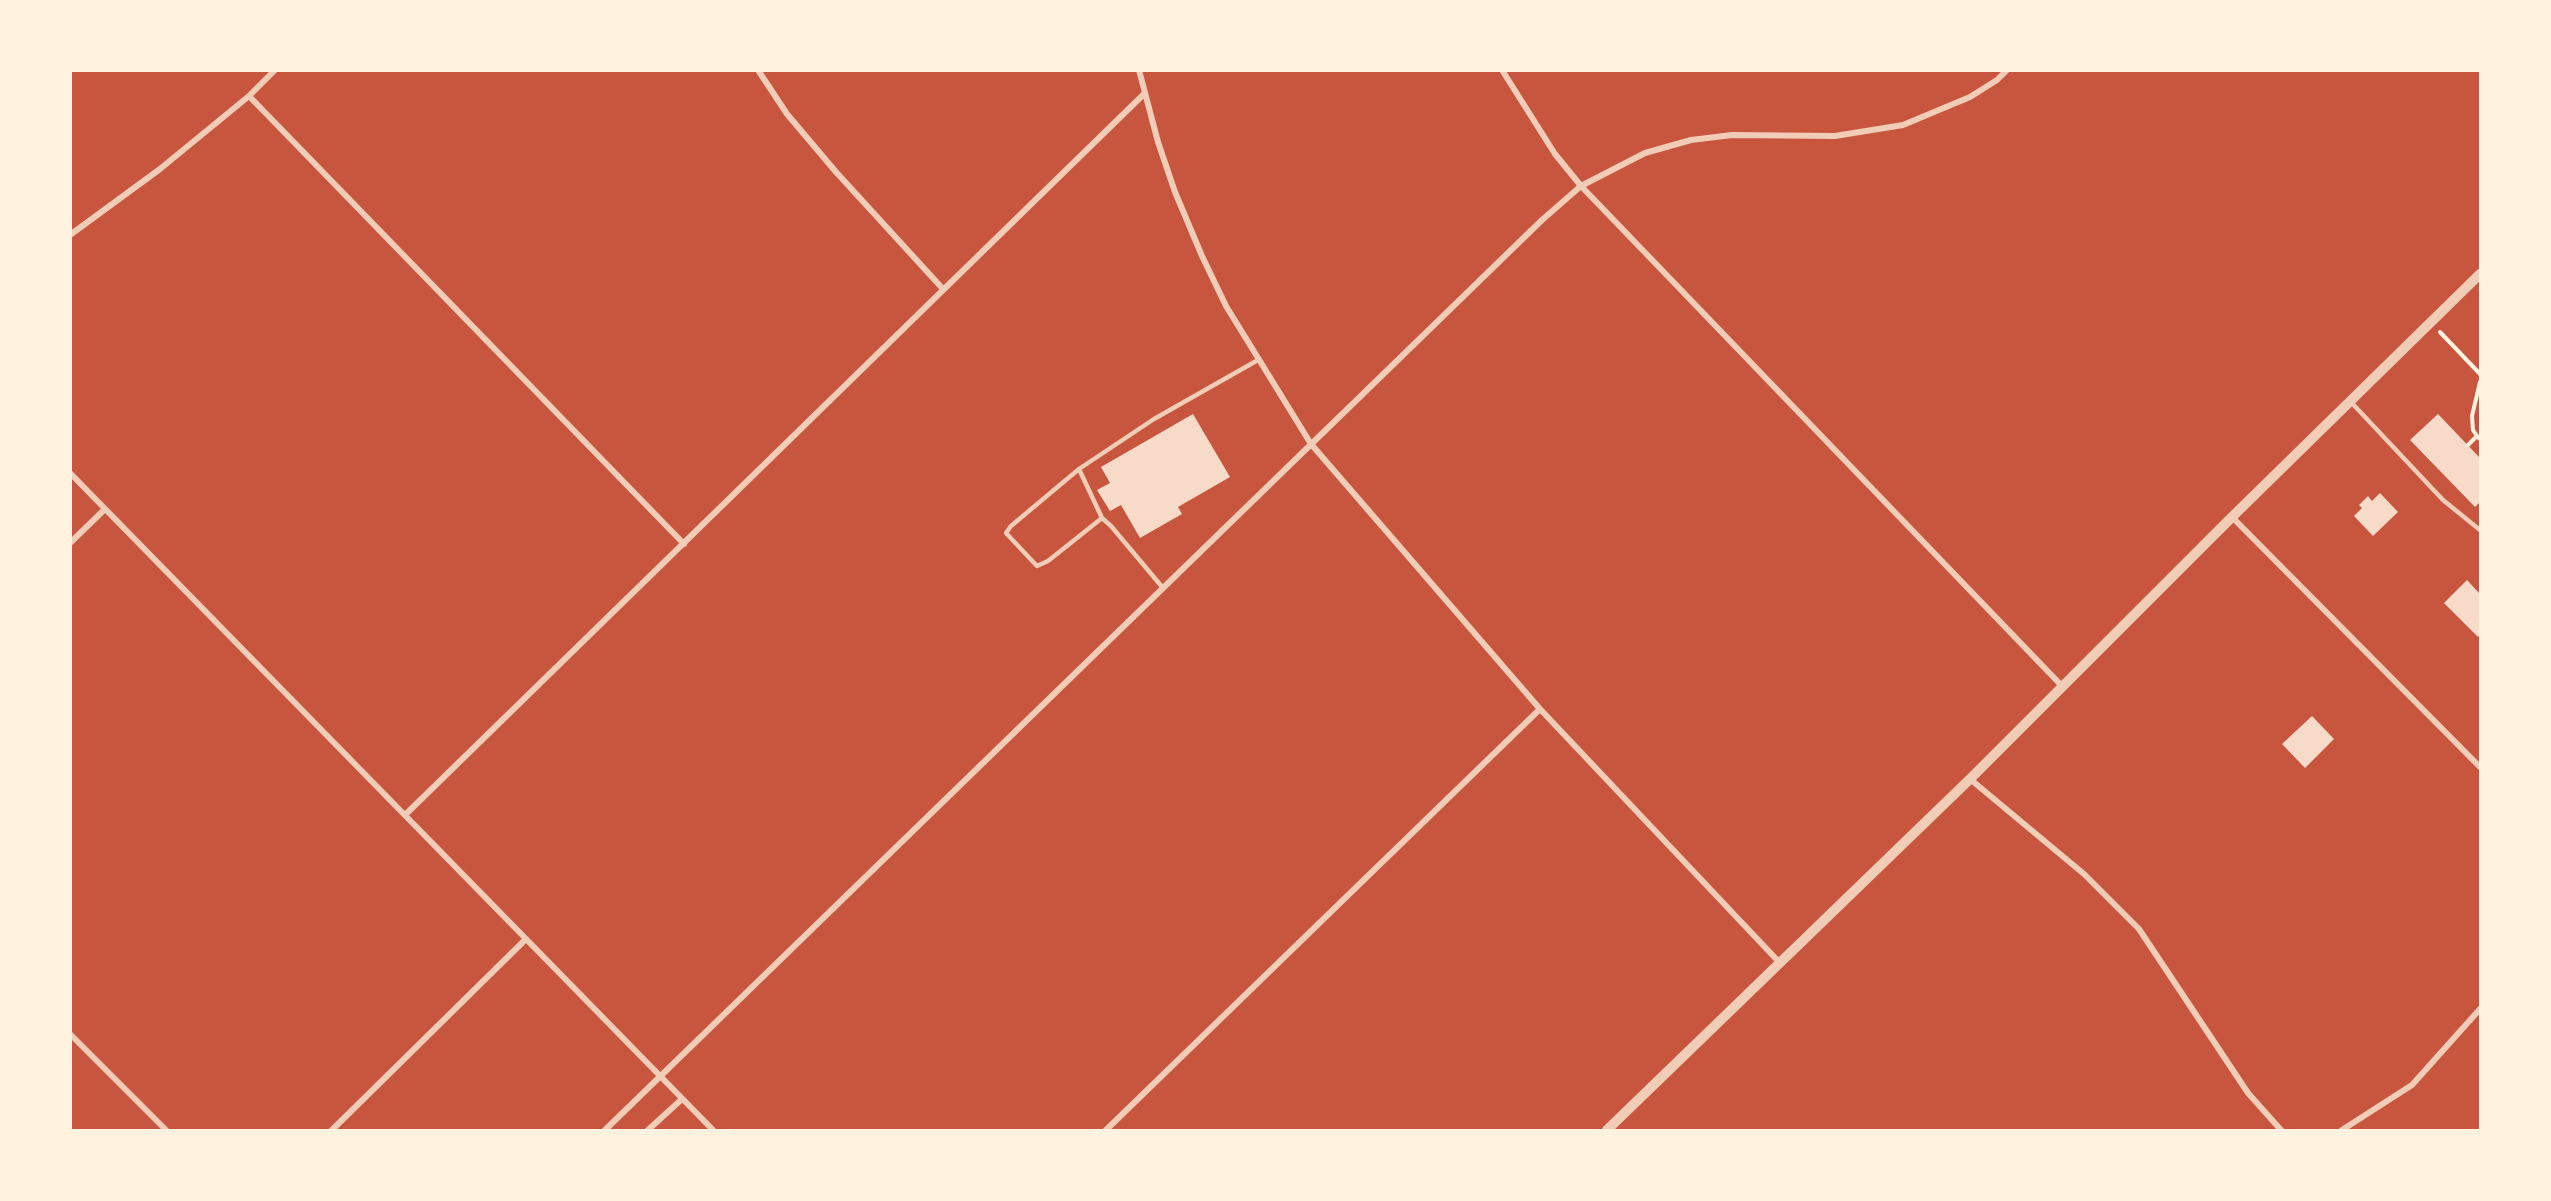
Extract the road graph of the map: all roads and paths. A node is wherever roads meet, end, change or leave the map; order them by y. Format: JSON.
{"nodes":[{"id":1,"x":275,"y":70,"type":"edge"},
{"id":2,"x":758,"y":70,"type":"edge"},
{"id":3,"x":1139,"y":70,"type":"edge"},
{"id":4,"x":1502,"y":70,"type":"edge"},
{"id":5,"x":2007,"y":70,"type":"edge"},
{"id":6,"x":1144,"y":94,"type":"junction"},
{"id":7,"x":249,"y":96,"type":"junction"},
{"id":8,"x":1581,"y":186,"type":"junction"},
{"id":9,"x":70,"y":235,"type":"edge"},
{"id":10,"x":2481,"y":274,"type":"edge"},
{"id":11,"x":943,"y":290,"type":"junction"},
{"id":12,"x":2431,"y":322,"type":"junction"},
{"id":13,"x":1258,"y":360,"type":"junction"},
{"id":14,"x":2481,"y":374,"type":"edge"},
{"id":15,"x":2481,"y":382,"type":"edge"},
{"id":16,"x":2350,"y":401,"type":"junction"},
{"id":17,"x":2479,"y":437,"type":"edge"},
{"id":18,"x":1311,"y":444,"type":"junction"},
{"id":19,"x":2468,"y":445,"type":"dead end"},
{"id":20,"x":1079,"y":469,"type":"junction"},
{"id":21,"x":70,"y":473,"type":"edge"},
{"id":22,"x":105,"y":509,"type":"junction"},
{"id":23,"x":2232,"y":517,"type":"junction"},
{"id":24,"x":1102,"y":518,"type":"junction"},
{"id":25,"x":2481,"y":530,"type":"edge"},
{"id":26,"x":70,"y":543,"type":"edge"},
{"id":27,"x":684,"y":544,"type":"junction"},
{"id":28,"x":1163,"y":588,"type":"junction"},
{"id":29,"x":2061,"y":685,"type":"junction"},
{"id":30,"x":1540,"y":709,"type":"junction"},
{"id":31,"x":2481,"y":767,"type":"edge"},
{"id":32,"x":1970,"y":779,"type":"junction"},
{"id":33,"x":406,"y":814,"type":"junction"},
{"id":34,"x":526,"y":939,"type":"junction"},
{"id":35,"x":1779,"y":962,"type":"junction"},
{"id":36,"x":2481,"y":1009,"type":"edge"},
{"id":37,"x":70,"y":1034,"type":"edge"},
{"id":38,"x":662,"y":1078,"type":"junction"},
{"id":39,"x":682,"y":1099,"type":"junction"},
{"id":40,"x":166,"y":1131,"type":"edge"},
{"id":41,"x":332,"y":1131,"type":"edge"},
{"id":42,"x":605,"y":1131,"type":"edge"},
{"id":43,"x":648,"y":1131,"type":"edge"},
{"id":44,"x":713,"y":1131,"type":"edge"},
{"id":45,"x":1106,"y":1131,"type":"edge"},
{"id":46,"x":1607,"y":1131,"type":"edge"},
{"id":47,"x":2280,"y":1131,"type":"edge"},
{"id":48,"x":2342,"y":1131,"type":"edge"}],
"edges":[{"from":1,"to":7,"type":"street"},
{"from":2,"to":11,"type":"street"},
{"from":3,"to":6,"type":"street"},
{"from":4,"to":8,"type":"street"},
{"from":5,"to":8,"type":"street"},
{"from":6,"to":11,"type":"street"},
{"from":6,"to":13,"type":"street"},
{"from":7,"to":9,"type":"street"},
{"from":7,"to":27,"type":"street"},
{"from":8,"to":18,"type":"street"},
{"from":8,"to":29,"type":"street"},
{"from":10,"to":12,"type":"street"},
{"from":11,"to":27,"type":"street"},
{"from":12,"to":14,"type":"path"},
{"from":12,"to":16,"type":"street"},
{"from":13,"to":18,"type":"street"},
{"from":13,"to":20,"type":"lane"},
{"from":15,"to":17,"type":"path"},
{"from":16,"to":23,"type":"street"},
{"from":16,"to":25,"type":"lane"},
{"from":17,"to":19,"type":"path"},
{"from":18,"to":28,"type":"street"},
{"from":18,"to":30,"type":"street"},
{"from":20,"to":24,"type":"lane"},
{"from":20,"to":24,"type":"lane"},
{"from":21,"to":22,"type":"street"},
{"from":22,"to":26,"type":"street"},
{"from":22,"to":33,"type":"street"},
{"from":23,"to":29,"type":"street"},
{"from":23,"to":31,"type":"street"},
{"from":24,"to":28,"type":"lane"},
{"from":27,"to":33,"type":"street"},
{"from":28,"to":38,"type":"street"},
{"from":29,"to":32,"type":"street"},
{"from":30,"to":35,"type":"street"},
{"from":30,"to":45,"type":"street"},
{"from":32,"to":35,"type":"street"},
{"from":32,"to":47,"type":"street"},
{"from":33,"to":34,"type":"street"},
{"from":34,"to":38,"type":"street"},
{"from":34,"to":41,"type":"street"},
{"from":35,"to":46,"type":"street"},
{"from":36,"to":48,"type":"street"},
{"from":37,"to":40,"type":"street"},
{"from":38,"to":39,"type":"street"},
{"from":38,"to":42,"type":"street"},
{"from":39,"to":43,"type":"street"},
{"from":39,"to":44,"type":"street"}]}
